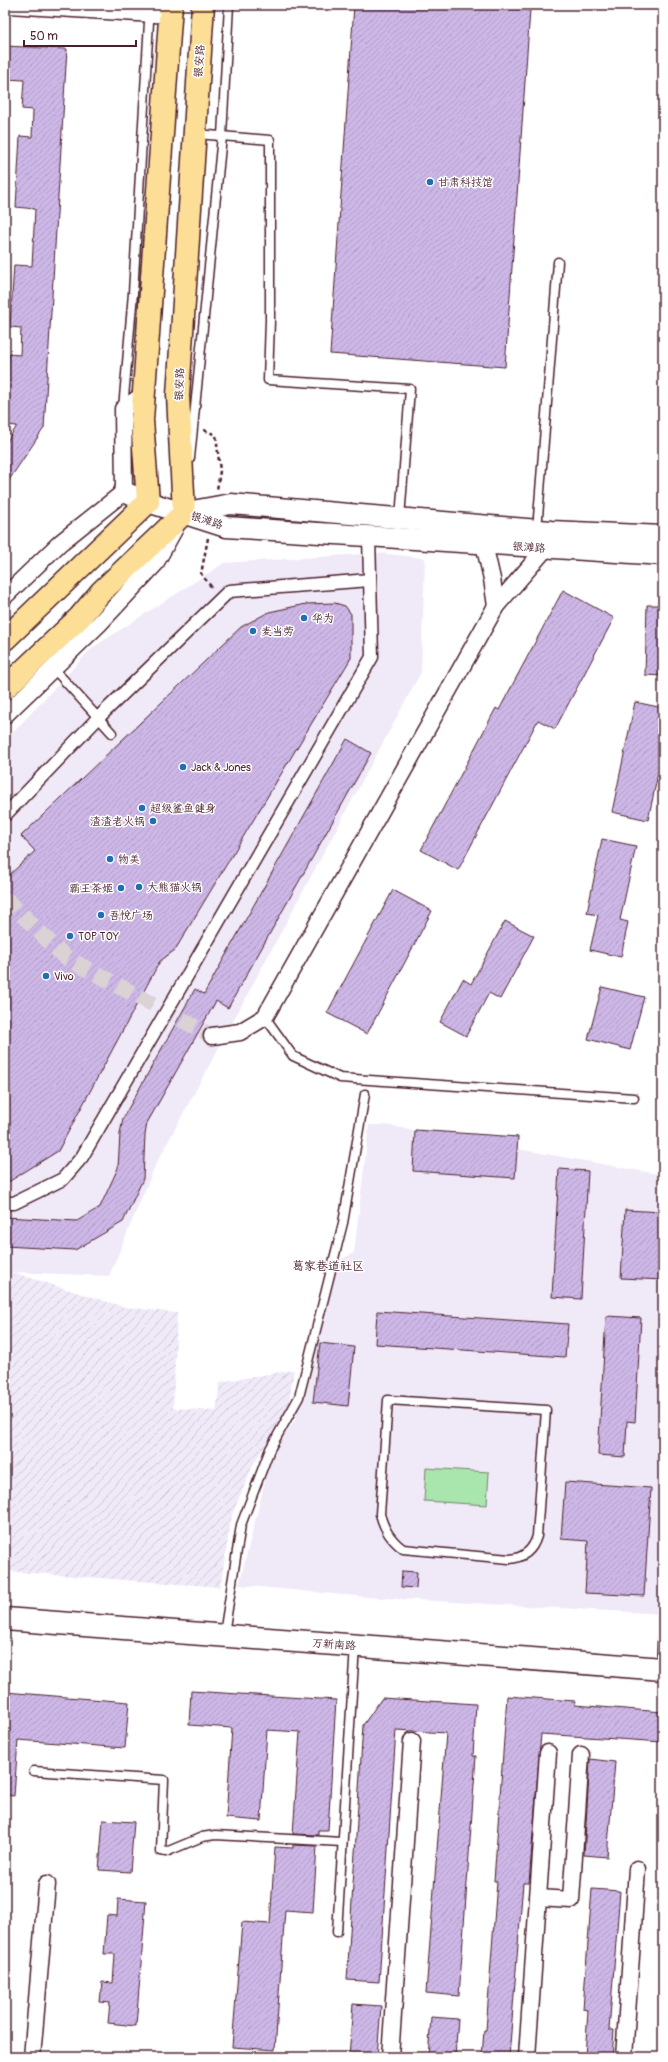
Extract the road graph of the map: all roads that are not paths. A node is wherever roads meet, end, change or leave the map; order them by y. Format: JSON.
{"nodes":[{"id":1,"x":9,"y":5,"type":"edge"},
{"id":2,"x":203,"y":5,"type":"edge"},
{"id":3,"x":229,"y":5,"type":"edge"},
{"id":4,"x":160,"y":10,"type":"edge"},
{"id":5,"x":195,"y":134,"type":"junction"},
{"id":6,"x":222,"y":136,"type":"junction"},
{"id":7,"x":558,"y":262,"type":"dead end"},
{"id":8,"x":144,"y":394,"type":"junction"},
{"id":9,"x":123,"y":409,"type":"junction"},
{"id":10,"x":124,"y":492,"type":"junction"},
{"id":11,"x":148,"y":502,"type":"junction"},
{"id":12,"x":184,"y":513,"type":"junction"},
{"id":13,"x":400,"y":519,"type":"junction"},
{"id":14,"x":537,"y":530,"type":"junction"},
{"id":15,"x":369,"y":536,"type":"junction"},
{"id":16,"x":663,"y":536,"type":"edge"},
{"id":17,"x":484,"y":544,"type":"junction"},
{"id":18,"x":546,"y":548,"type":"junction"},
{"id":19,"x":663,"y":555,"type":"edge"},
{"id":20,"x":370,"y":580,"type":"junction"},
{"id":21,"x":5,"y":596,"type":"edge"},
{"id":22,"x":496,"y":606,"type":"junction"},
{"id":23,"x":5,"y":640,"type":"edge"},
{"id":24,"x":53,"y":668,"type":"junction"},
{"id":25,"x":5,"y":688,"type":"edge"},
{"id":26,"x":5,"y":715,"type":"edge"},
{"id":27,"x":98,"y":718,"type":"junction"},
{"id":28,"x":112,"y":733,"type":"dead end"},
{"id":29,"x":5,"y":815,"type":"edge"},
{"id":30,"x":264,"y":1017,"type":"junction"},
{"id":31,"x":212,"y":1036,"type":"tunnel mouth"},
{"id":32,"x":365,"y":1094,"type":"dead end"},
{"id":33,"x":634,"y":1098,"type":"dead end"},
{"id":34,"x":5,"y":1202,"type":"edge"},
{"id":35,"x":402,"y":1549,"type":"joint"},
{"id":36,"x":5,"y":1618,"type":"edge"},
{"id":37,"x":663,"y":1624,"type":"edge"},
{"id":38,"x":223,"y":1636,"type":"junction"},
{"id":39,"x":355,"y":1646,"type":"junction"},
{"id":40,"x":662,"y":1669,"type":"edge"},
{"id":41,"x":412,"y":1741,"type":"dead end"},
{"id":42,"x":548,"y":1753,"type":"dead end"},
{"id":43,"x":581,"y":1755,"type":"dead end"},
{"id":44,"x":34,"y":1771,"type":"dead end"},
{"id":45,"x":342,"y":1842,"type":"junction"},
{"id":46,"x":637,"y":1869,"type":"dead end"},
{"id":47,"x":48,"y":1884,"type":"dead end"},
{"id":48,"x":538,"y":1898,"type":"junction"},
{"id":49,"x":337,"y":1932,"type":"dead end"},
{"id":50,"x":32,"y":2057,"type":"edge"},
{"id":51,"x":390,"y":2057,"type":"edge"},
{"id":52,"x":527,"y":2057,"type":"edge"},
{"id":53,"x":624,"y":2057,"type":"edge"}],
"edges":[{"from":1,"to":4,"type":"street"},
{"from":2,"to":5,"type":"main road","name":"银安路"},
{"from":3,"to":6,"type":"lane"},
{"from":4,"to":8,"type":"main road"},
{"from":4,"to":9,"type":"lane"},
{"from":5,"to":6,"type":"lane"},
{"from":5,"to":12,"type":"main road","name":"银安路"},
{"from":6,"to":12,"type":"lane"},
{"from":6,"to":13,"type":"lane"},
{"from":7,"to":14,"type":"lane"},
{"from":8,"to":9,"type":"street"},
{"from":8,"to":11,"type":"main road"},
{"from":9,"to":10,"type":"street"},
{"from":10,"to":11,"type":"street"},
{"from":10,"to":21,"type":"street"},
{"from":11,"to":12,"type":"street"},
{"from":11,"to":23,"type":"main road"},
{"from":12,"to":13,"type":"street","name":"银滩路"},
{"from":12,"to":15,"type":"street","name":"银滩路"},
{"from":12,"to":24,"type":"street"},
{"from":12,"to":25,"type":"main road"},
{"from":13,"to":14,"type":"street","name":"银滩路"},
{"from":14,"to":16,"type":"street","name":"银滩路"},
{"from":15,"to":17,"type":"street","name":"银滩路"},
{"from":15,"to":20,"type":"street"},
{"from":17,"to":18,"type":"street","name":"银滩路"},
{"from":17,"to":22,"type":"street"},
{"from":18,"to":19,"type":"street","name":"银滩路"},
{"from":18,"to":22,"type":"street"},
{"from":20,"to":27,"type":"street"},
{"from":20,"to":34,"type":"street"},
{"from":22,"to":30,"type":"street"},
{"from":24,"to":26,"type":"street"},
{"from":24,"to":27,"type":"lane"},
{"from":27,"to":28,"type":"lane"},
{"from":27,"to":29,"type":"street"},
{"from":30,"to":31,"type":"street"},
{"from":30,"to":33,"type":"lane"},
{"from":32,"to":38,"type":"lane"},
{"from":35,"to":35,"type":"lane"},
{"from":36,"to":38,"type":"main road","name":"万新南路"},
{"from":37,"to":40,"type":"lane"},
{"from":38,"to":39,"type":"main road","name":"万新南路"},
{"from":39,"to":40,"type":"main road","name":"万新南路"},
{"from":39,"to":45,"type":"lane"},
{"from":41,"to":51,"type":"street"},
{"from":42,"to":48,"type":"street"},
{"from":43,"to":48,"type":"street"},
{"from":44,"to":45,"type":"lane"},
{"from":45,"to":49,"type":"lane"},
{"from":46,"to":53,"type":"street"},
{"from":47,"to":50,"type":"street"},
{"from":48,"to":52,"type":"street"}]}
